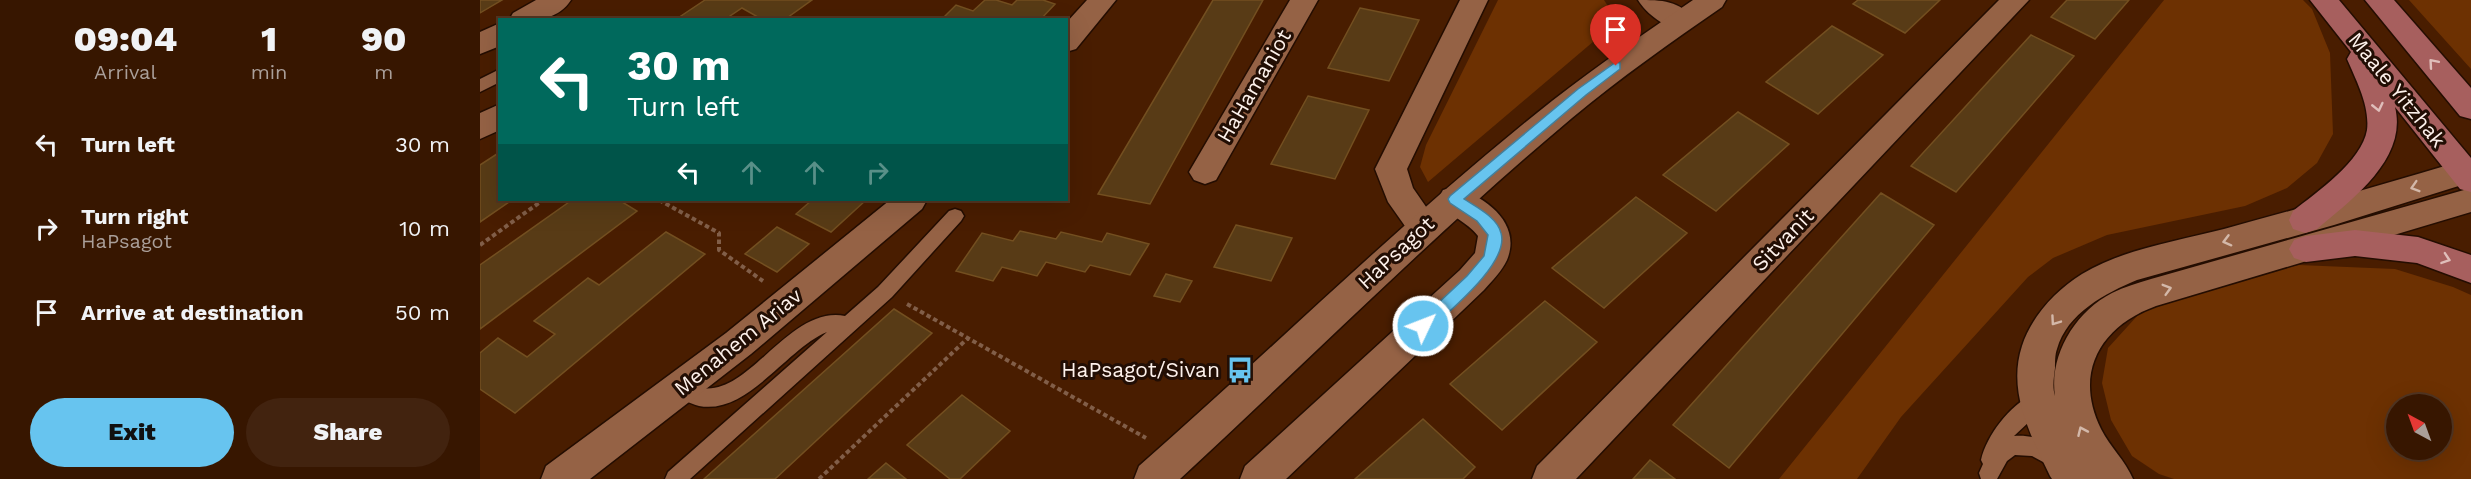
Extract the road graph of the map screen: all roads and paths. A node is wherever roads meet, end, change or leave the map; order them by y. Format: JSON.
{"nodes":[{"id":1,"x":557,"y":0,"type":"edge"},
{"id":2,"x":1102,"y":0,"type":"edge"},
{"id":3,"x":1304,"y":0,"type":"edge"},
{"id":4,"x":1474,"y":0,"type":"edge"},
{"id":5,"x":1652,"y":0,"type":"edge"},
{"id":6,"x":1712,"y":0,"type":"edge"},
{"id":7,"x":2015,"y":0,"type":"edge"},
{"id":8,"x":2324,"y":0,"type":"edge"},
{"id":9,"x":2379,"y":0,"type":"edge"},
{"id":10,"x":526,"y":18,"type":"edge"},
{"id":11,"x":1680,"y":21,"type":"junction"},
{"id":12,"x":2350,"y":32,"type":"junction"},
{"id":13,"x":498,"y":34,"type":"edge"},
{"id":14,"x":1068,"y":40,"type":"edge"},
{"id":15,"x":480,"y":44,"type":"edge"},
{"id":16,"x":2471,"y":108,"type":"edge"},
{"id":17,"x":498,"y":117,"type":"edge"},
{"id":18,"x":480,"y":128,"type":"edge"},
{"id":19,"x":1204,"y":172,"type":"dead end"},
{"id":20,"x":2469,"y":181,"type":"edge"},
{"id":21,"x":1454,"y":199,"type":"junction"},
{"id":22,"x":542,"y":201,"type":"edge"},
{"id":23,"x":661,"y":201,"type":"edge"},
{"id":24,"x":910,"y":201,"type":"edge"},
{"id":25,"x":955,"y":216,"type":"dead end"},
{"id":26,"x":1424,"y":227,"type":"junction"},
{"id":27,"x":2305,"y":234,"type":"junction"},
{"id":28,"x":480,"y":245,"type":"edge"},
{"id":29,"x":2471,"y":268,"type":"edge"},
{"id":30,"x":885,"y":292,"type":"junction"},
{"id":31,"x":792,"y":298,"type":"junction"},
{"id":32,"x":849,"y":324,"type":"junction"},
{"id":33,"x":968,"y":338,"type":"junction"},
{"id":34,"x":680,"y":388,"type":"junction"},
{"id":35,"x":2038,"y":401,"type":"junction"},
{"id":36,"x":1178,"y":456,"type":"junction"},
{"id":37,"x":1990,"y":476,"type":"edge"},
{"id":38,"x":2072,"y":476,"type":"edge"},
{"id":39,"x":560,"y":479,"type":"edge"},
{"id":40,"x":675,"y":479,"type":"edge"},
{"id":41,"x":819,"y":479,"type":"edge"},
{"id":42,"x":1153,"y":479,"type":"edge"},
{"id":43,"x":1259,"y":479,"type":"edge"},
{"id":44,"x":1551,"y":479,"type":"edge"},
{"id":45,"x":2114,"y":479,"type":"edge"}],
"edges":[{"from":1,"to":10,"type":"street"},
{"from":2,"to":14,"type":"street"},
{"from":3,"to":19,"type":"street","name":"HaHamaniot"},
{"from":4,"to":26,"type":"street"},
{"from":5,"to":11,"type":"street"},
{"from":6,"to":11,"type":"street","name":"HaPsagot"},
{"from":7,"to":44,"type":"street","name":"Sitvanit"},
{"from":8,"to":12,"type":"main road","name":"Maale Yitzhak"},
{"from":16,"to":9,"type":"main road","name":"Maale Yitzhak","one_way":true},
{"from":11,"to":21,"type":"street","name":"HaPsagot"},
{"from":12,"to":20,"type":"main road","name":"Maale Yitzhak"},
{"from":12,"to":27,"type":"main road","one_way":true},
{"from":13,"to":15,"type":"street"},
{"from":17,"to":18,"type":"street"},
{"from":20,"to":27,"type":"street"},
{"from":21,"to":26,"type":"street","name":"HaPsagot"},
{"from":21,"to":43,"type":"street"},
{"from":22,"to":28,"type":"path"},
{"from":23,"to":31,"type":"path"},
{"from":24,"to":31,"type":"street","name":"Menahem Ariav"},
{"from":25,"to":30,"type":"lane"},
{"from":26,"to":36,"type":"street","name":"HaPsagot"},
{"from":27,"to":29,"type":"main road","one_way":true},
{"from":27,"to":35,"type":"street","one_way":true},
{"from":45,"to":27,"type":"street","one_way":true},
{"from":30,"to":32,"type":"lane"},
{"from":30,"to":33,"type":"path"},
{"from":31,"to":34,"type":"street","name":"Menahem Ariav"},
{"from":32,"to":34,"type":"lane"},
{"from":32,"to":40,"type":"lane"},
{"from":33,"to":36,"type":"path"},
{"from":33,"to":41,"type":"path"},
{"from":34,"to":39,"type":"street","name":"Menahem Ariav"},
{"from":35,"to":37,"type":"lane"},
{"from":35,"to":38,"type":"street"},
{"from":36,"to":42,"type":"street","name":"HaPsagot"},
{"from":37,"to":38,"type":"lane"}]}
